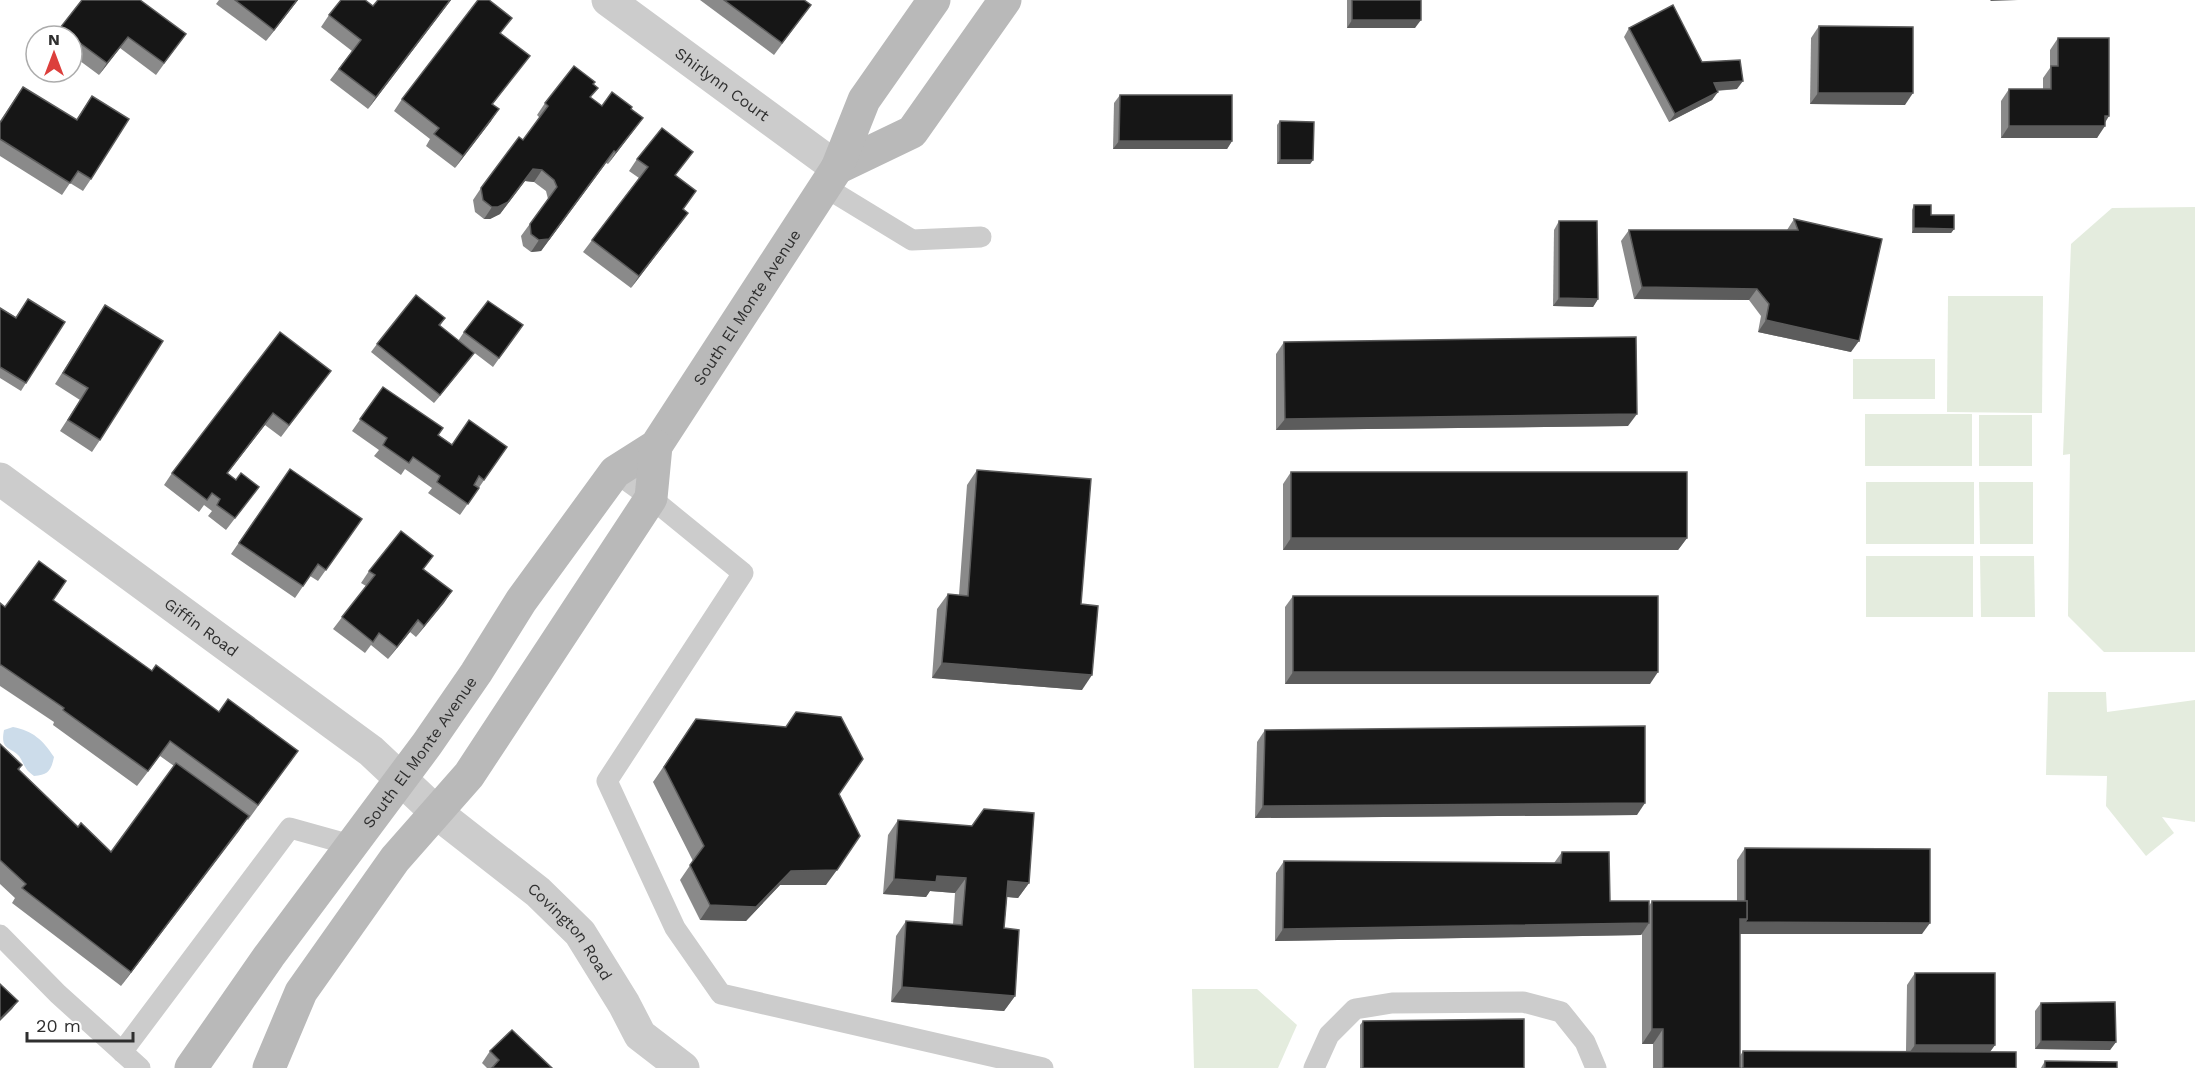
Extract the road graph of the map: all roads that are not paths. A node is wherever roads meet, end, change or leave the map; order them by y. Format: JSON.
{"nodes":[{"id":1,"x":608,"y":0,"type":"edge"},
{"id":2,"x":934,"y":0,"type":"edge"},
{"id":3,"x":1005,"y":0,"type":"edge"},
{"id":4,"x":831,"y":177,"type":"junction"},
{"id":5,"x":981,"y":237,"type":"dead end"},
{"id":6,"x":656,"y":446,"type":"junction"},
{"id":7,"x":615,"y":472,"type":"junction"},
{"id":8,"x":0,"y":479,"type":"edge"},
{"id":9,"x":651,"y":498,"type":"junction"},
{"id":10,"x":400,"y":780,"type":"junction"},
{"id":11,"x":437,"y":813,"type":"junction"},
{"id":12,"x":351,"y":845,"type":"junction"},
{"id":13,"x":0,"y":935,"type":"edge"},
{"id":14,"x":640,"y":1035,"type":"junction"},
{"id":15,"x":122,"y":1052,"type":"junction"},
{"id":16,"x":140,"y":1068,"type":"edge"},
{"id":17,"x":190,"y":1068,"type":"edge"},
{"id":18,"x":269,"y":1068,"type":"edge"},
{"id":19,"x":642,"y":1068,"type":"edge"},
{"id":20,"x":684,"y":1068,"type":"edge"},
{"id":21,"x":1043,"y":1068,"type":"edge"},
{"id":22,"x":1314,"y":1068,"type":"edge"},
{"id":23,"x":1596,"y":1068,"type":"edge"}],
"edges":[{"from":1,"to":4,"type":"street","name":"Shirlynn Court"},
{"from":2,"to":4,"type":"main road","name":"South El Monte Avenue"},
{"from":3,"to":4,"type":"main road"},
{"from":4,"to":5,"type":"lane"},
{"from":4,"to":6,"type":"main road","name":"South El Monte Avenue"},
{"from":6,"to":7,"type":"main road","name":"South El Monte Avenue"},
{"from":6,"to":9,"type":"main road","name":"South El Monte Avenue"},
{"from":7,"to":9,"type":"lane"},
{"from":7,"to":10,"type":"main road","name":"South El Monte Avenue"},
{"from":8,"to":10,"type":"street","name":"Giffin Road"},
{"from":9,"to":11,"type":"main road","name":"South El Monte Avenue"},
{"from":9,"to":21,"type":"lane"},
{"from":10,"to":11,"type":"street","name":"Giffin Road"},
{"from":10,"to":12,"type":"main road","name":"South El Monte Avenue"},
{"from":11,"to":14,"type":"street","name":"Covington Road"},
{"from":11,"to":18,"type":"main road","name":"South El Monte Avenue"},
{"from":12,"to":15,"type":"lane"},
{"from":12,"to":17,"type":"main road","name":"South El Monte Avenue"},
{"from":13,"to":15,"type":"lane"},
{"from":14,"to":19,"type":"street"},
{"from":14,"to":20,"type":"street","name":"Covington Road"},
{"from":15,"to":16,"type":"lane"},
{"from":22,"to":23,"type":"lane"}]}
